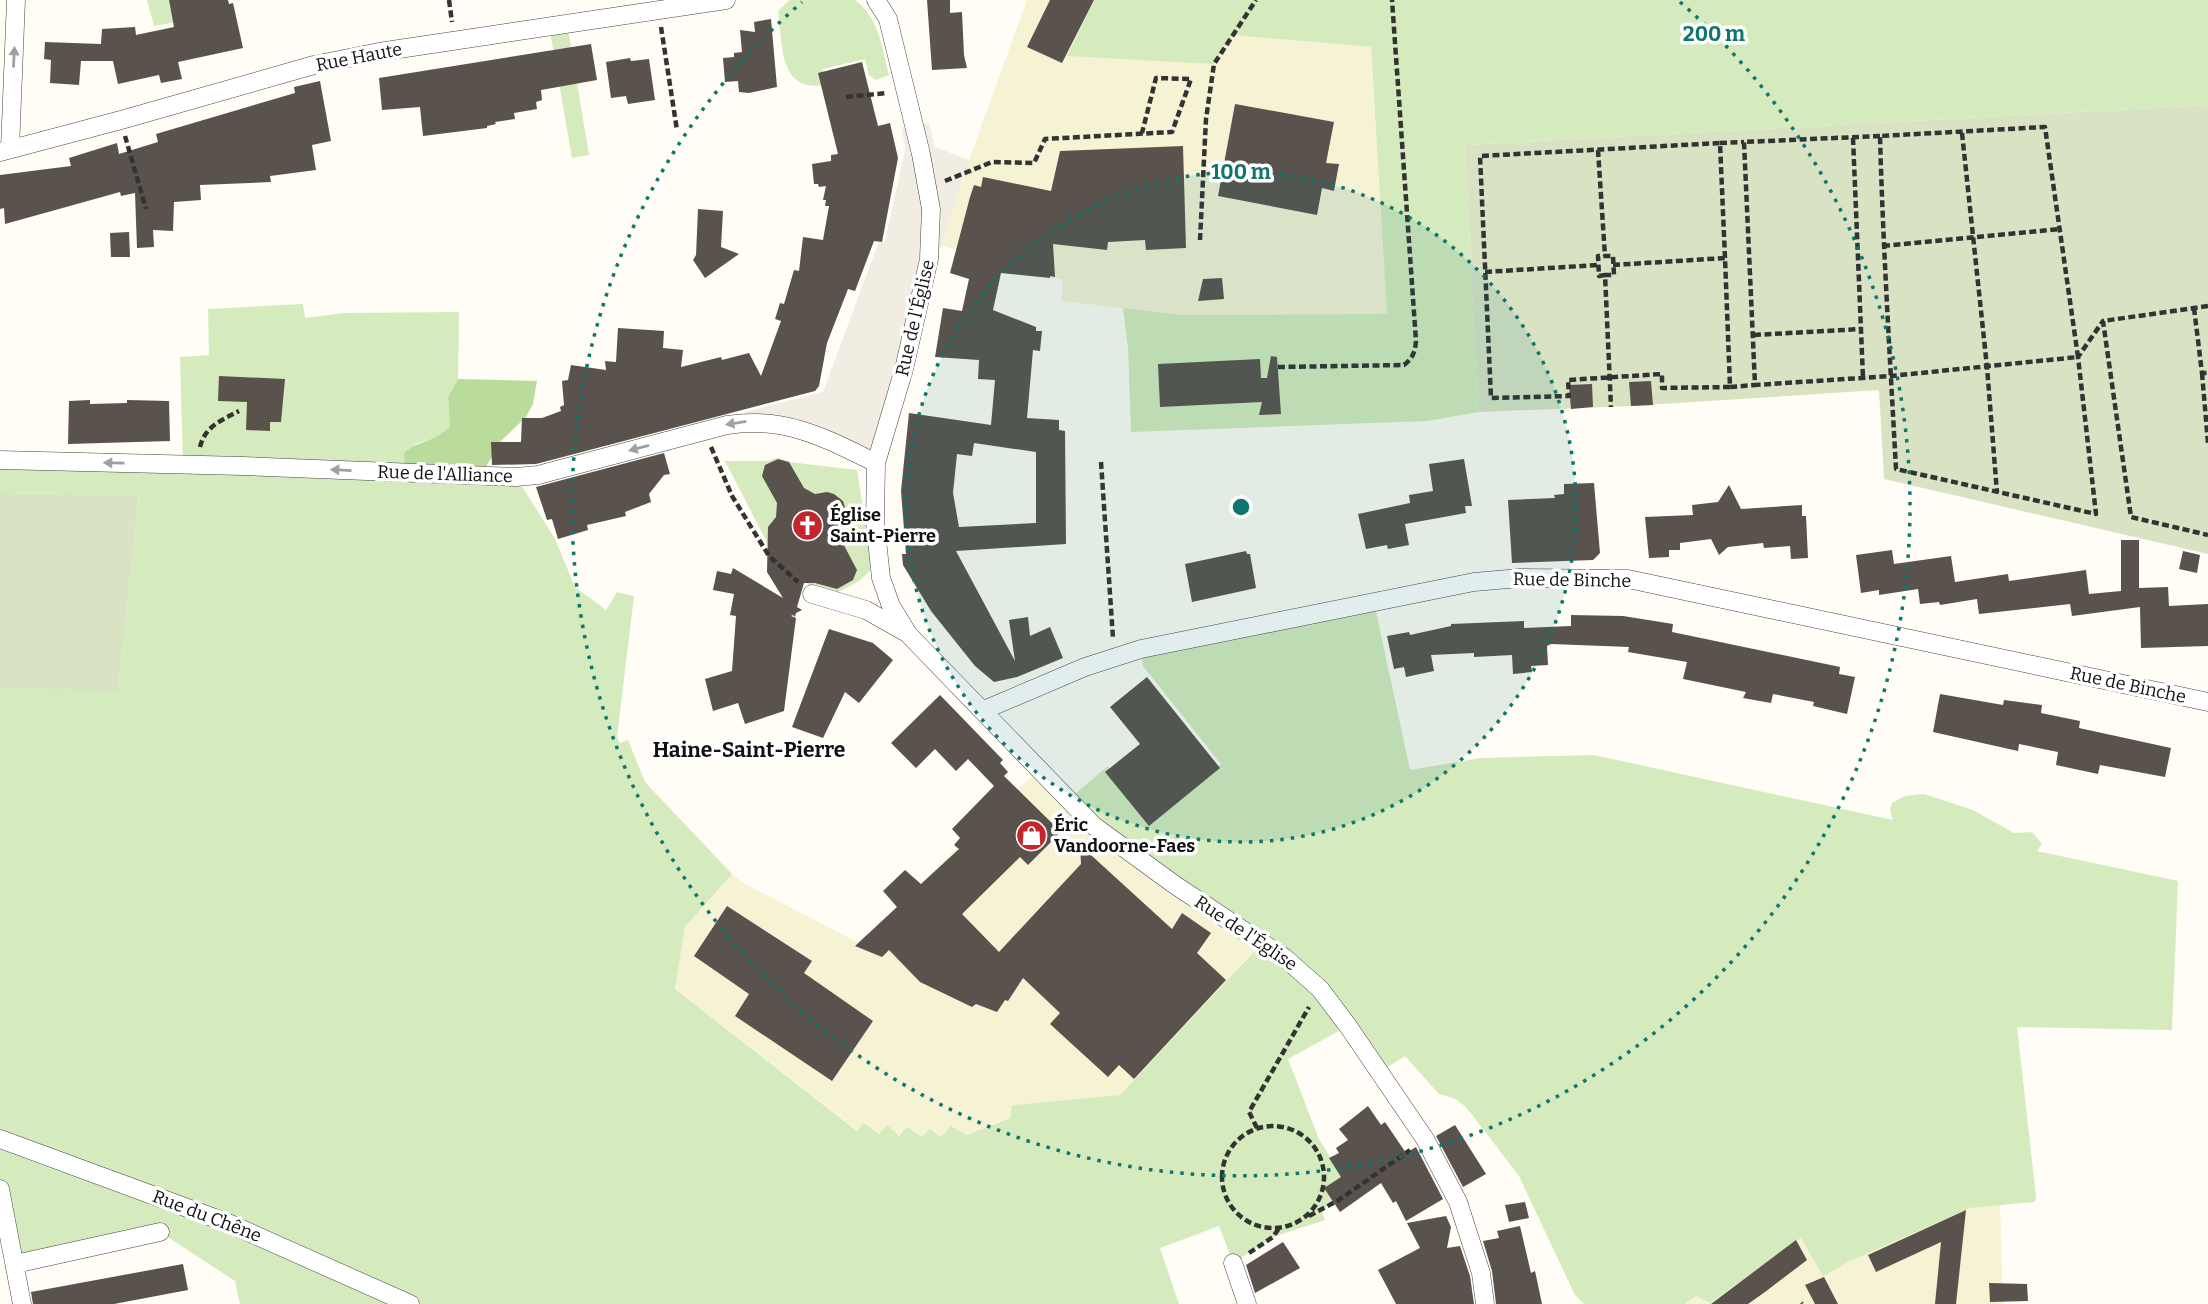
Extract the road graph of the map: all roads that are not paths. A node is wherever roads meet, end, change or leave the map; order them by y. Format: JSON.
{"nodes":[{"id":1,"x":16,"y":0,"type":"edge"},
{"id":2,"x":726,"y":0,"type":"edge"},
{"id":3,"x":876,"y":0,"type":"edge"},
{"id":4,"x":5,"y":151,"type":"edge"},
{"id":5,"x":0,"y":460,"type":"edge"},
{"id":6,"x":876,"y":463,"type":"junction"},
{"id":7,"x":812,"y":594,"type":"road end"},
{"id":8,"x":908,"y":634,"type":"junction"},
{"id":9,"x":2208,"y":702,"type":"edge"},
{"id":10,"x":984,"y":710,"type":"junction"},
{"id":11,"x":0,"y":1139,"type":"edge"},
{"id":12,"x":0,"y":1189,"type":"edge"},
{"id":13,"x":160,"y":1232,"type":"dead end"},
{"id":14,"x":4,"y":1234,"type":"edge"},
{"id":15,"x":1233,"y":1262,"type":"road end"},
{"id":16,"x":15,"y":1264,"type":"junction"},
{"id":17,"x":23,"y":1304,"type":"edge"},
{"id":18,"x":410,"y":1304,"type":"edge"},
{"id":19,"x":1247,"y":1304,"type":"edge"},
{"id":20,"x":1485,"y":1304,"type":"edge"}],
"edges":[{"from":4,"to":1,"type":"street","one_way":true},
{"from":2,"to":4,"type":"street","name":"Rue Haute"},
{"from":3,"to":6,"type":"street","name":"Rue de l'Église"},
{"from":6,"to":5,"type":"street","name":"Rue de l'Alliance","one_way":true},
{"from":6,"to":8,"type":"street","name":"Rue de l'Église"},
{"from":7,"to":8,"type":"street","name":"Rue de l'Église"},
{"from":8,"to":10,"type":"street","name":"Rue de l'Église"},
{"from":9,"to":10,"type":"street","name":"Rue de Binche"},
{"from":10,"to":20,"type":"street","name":"Rue de l'Église"},
{"from":11,"to":18,"type":"street","name":"Rue du Chêne"},
{"from":12,"to":14,"type":"street"},
{"from":13,"to":16,"type":"street"},
{"from":14,"to":16,"type":"street"},
{"from":15,"to":19,"type":"street"},
{"from":16,"to":17,"type":"street"}]}
